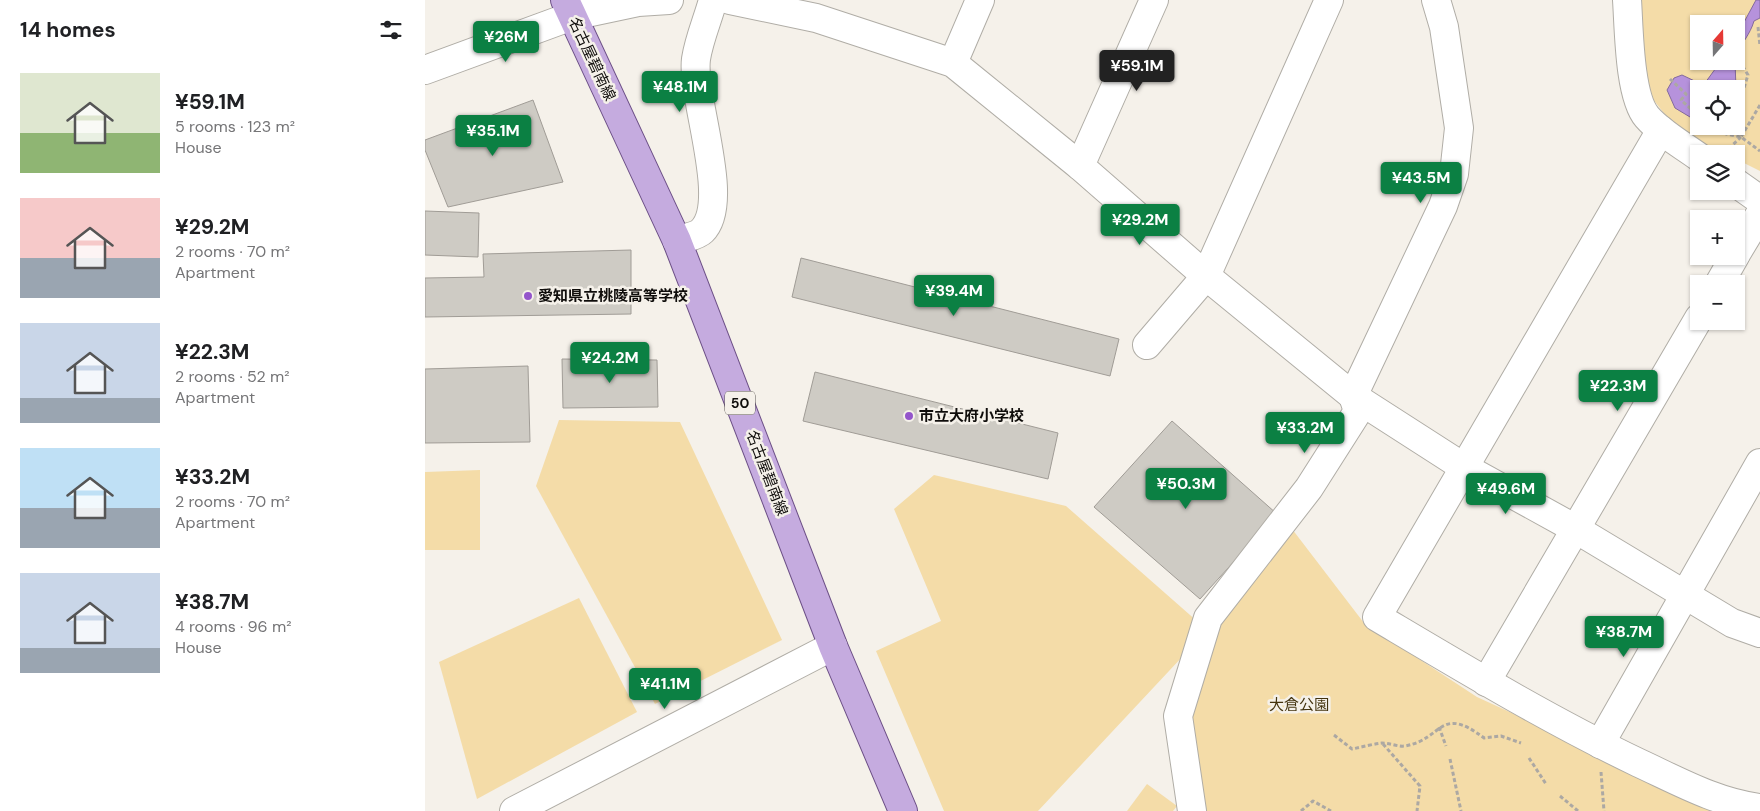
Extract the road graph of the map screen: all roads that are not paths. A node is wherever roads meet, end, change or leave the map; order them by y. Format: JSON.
{"nodes":[{"id":1,"x":669,"y":0,"type":"edge"},
{"id":2,"x":713,"y":0,"type":"edge"},
{"id":3,"x":730,"y":0,"type":"edge"},
{"id":4,"x":980,"y":0,"type":"edge"},
{"id":5,"x":1154,"y":0,"type":"edge"},
{"id":6,"x":1329,"y":0,"type":"edge"},
{"id":7,"x":1436,"y":0,"type":"edge"},
{"id":8,"x":1627,"y":0,"type":"edge"},
{"id":9,"x":568,"y":8,"type":"edge"},
{"id":10,"x":819,"y":9,"type":"edge"},
{"id":11,"x":953,"y":63,"type":"junction"},
{"id":12,"x":425,"y":70,"type":"edge"},
{"id":13,"x":1661,"y":130,"type":"junction"},
{"id":14,"x":1690,"y":151,"type":"edge"},
{"id":15,"x":1080,"y":166,"type":"junction"},
{"id":16,"x":1745,"y":189,"type":"edge"},
{"id":17,"x":1760,"y":200,"type":"edge"},
{"id":18,"x":1760,"y":214,"type":"edge"},
{"id":19,"x":1745,"y":240,"type":"edge"},
{"id":20,"x":677,"y":241,"type":"junction"},
{"id":21,"x":1207,"y":276,"type":"junction"},
{"id":22,"x":1692,"y":330,"type":"edge"},
{"id":23,"x":1147,"y":345,"type":"dead end"},
{"id":24,"x":1353,"y":396,"type":"junction"},
{"id":25,"x":1760,"y":463,"type":"edge"},
{"id":26,"x":1465,"y":468,"type":"junction"},
{"id":27,"x":1574,"y":528,"type":"junction"},
{"id":28,"x":1684,"y":593,"type":"junction"},
{"id":29,"x":1760,"y":633,"type":"edge"},
{"id":30,"x":833,"y":646,"type":"junction"},
{"id":31,"x":1486,"y":682,"type":"junction"},
{"id":32,"x":1601,"y":756,"type":"junction"},
{"id":33,"x":1760,"y":808,"type":"edge"},
{"id":34,"x":514,"y":811,"type":"edge"},
{"id":35,"x":903,"y":811,"type":"edge"},
{"id":36,"x":1191,"y":811,"type":"edge"}],
"edges":[{"from":1,"to":9,"type":"street"},
{"from":2,"to":20,"type":"street"},
{"from":3,"to":10,"type":"street"},
{"from":4,"to":11,"type":"street"},
{"from":5,"to":15,"type":"street"},
{"from":6,"to":21,"type":"street"},
{"from":7,"to":24,"type":"street"},
{"from":8,"to":13,"type":"street"},
{"from":9,"to":12,"type":"street"},
{"from":9,"to":20,"type":"main road","name":"名古屋碧南線","number":"50"},
{"from":10,"to":11,"type":"street"},
{"from":11,"to":15,"type":"street"},
{"from":13,"to":14,"type":"street"},
{"from":13,"to":26,"type":"street"},
{"from":15,"to":21,"type":"street"},
{"from":16,"to":17,"type":"street"},
{"from":18,"to":19,"type":"street"},
{"from":20,"to":30,"type":"main road","name":"名古屋碧南線","number":"50"},
{"from":21,"to":23,"type":"street"},
{"from":21,"to":24,"type":"street"},
{"from":22,"to":27,"type":"street"},
{"from":24,"to":26,"type":"street"},
{"from":24,"to":36,"type":"street"},
{"from":25,"to":28,"type":"street"},
{"from":26,"to":27,"type":"street"},
{"from":26,"to":31,"type":"street"},
{"from":27,"to":28,"type":"street"},
{"from":27,"to":31,"type":"street"},
{"from":28,"to":29,"type":"street"},
{"from":28,"to":32,"type":"street"},
{"from":30,"to":34,"type":"street"},
{"from":30,"to":35,"type":"main road","name":"名古屋碧南線","number":"50"},
{"from":31,"to":32,"type":"street"},
{"from":32,"to":33,"type":"street"}]}
